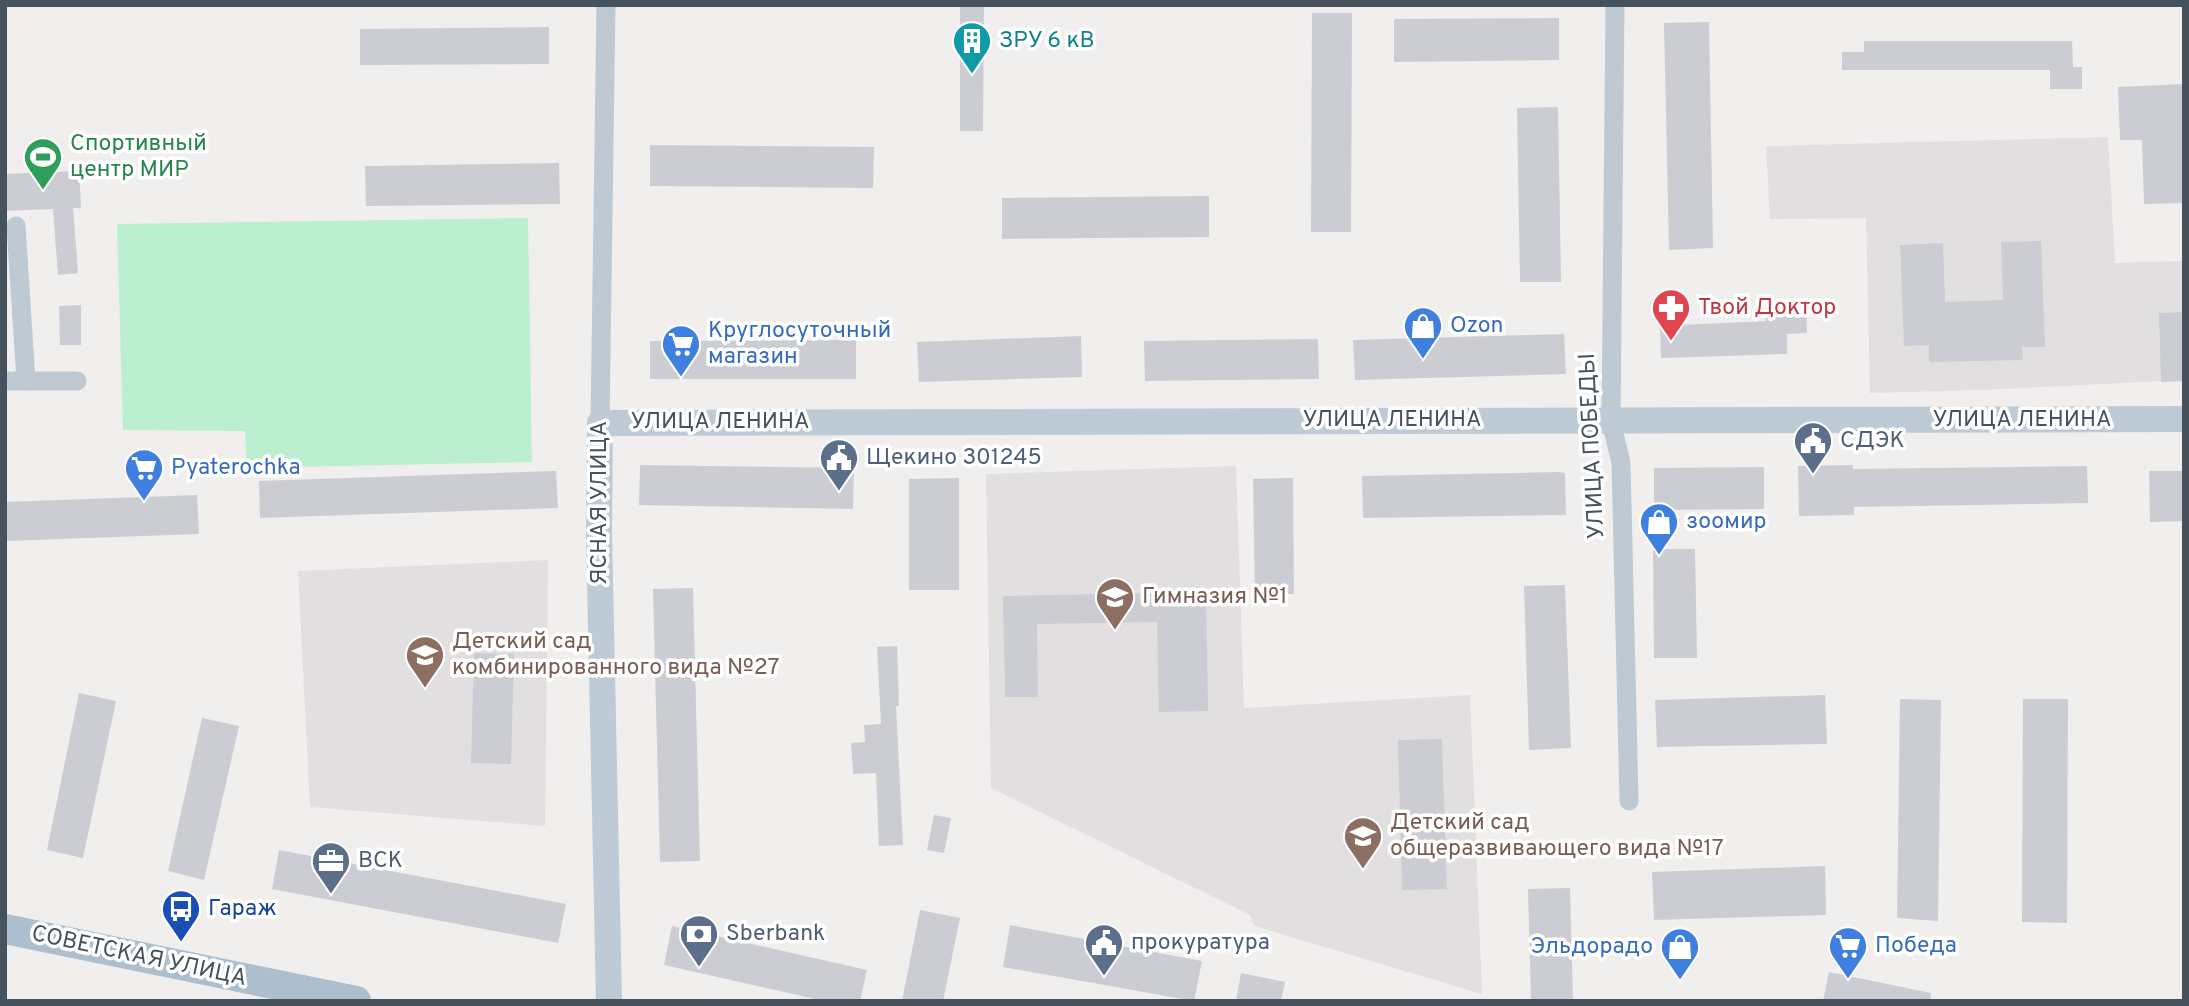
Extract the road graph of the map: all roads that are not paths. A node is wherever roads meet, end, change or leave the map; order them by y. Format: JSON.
{"nodes":[{"id":1,"x":606,"y":5,"type":"edge"},
{"id":2,"x":1615,"y":5,"type":"edge"},
{"id":3,"x":16,"y":226,"type":"dead end"},
{"id":4,"x":26,"y":381,"type":"junction"},
{"id":5,"x":77,"y":381,"type":"dead end"},
{"id":6,"x":5,"y":382,"type":"edge"},
{"id":7,"x":2184,"y":419,"type":"edge"},
{"id":8,"x":1611,"y":421,"type":"junction"},
{"id":9,"x":600,"y":422,"type":"junction"},
{"id":10,"x":1629,"y":801,"type":"dead end"},
{"id":11,"x":5,"y":929,"type":"edge"},
{"id":12,"x":356,"y":1001,"type":"edge"},
{"id":13,"x":609,"y":1001,"type":"edge"}],
"edges":[{"from":1,"to":9,"type":"street","name":"ЯСНАЯ УЛИЦА"},
{"from":2,"to":8,"type":"street","name":"УЛИЦА ПОБЕДЫ"},
{"from":3,"to":4,"type":"street"},
{"from":4,"to":5,"type":"street"},
{"from":4,"to":6,"type":"street"},
{"from":7,"to":8,"type":"street","name":"УЛИЦА ЛЕНИНА"},
{"from":8,"to":9,"type":"street","name":"УЛИЦА ЛЕНИНА"},
{"from":8,"to":10,"type":"street","name":"УЛИЦА ПОБЕДЫ"},
{"from":9,"to":13,"type":"street","name":"ЯСНАЯ УЛИЦА"},
{"from":11,"to":12,"type":"main road","name":"СОВЕТСКАЯ УЛИЦА"}]}
